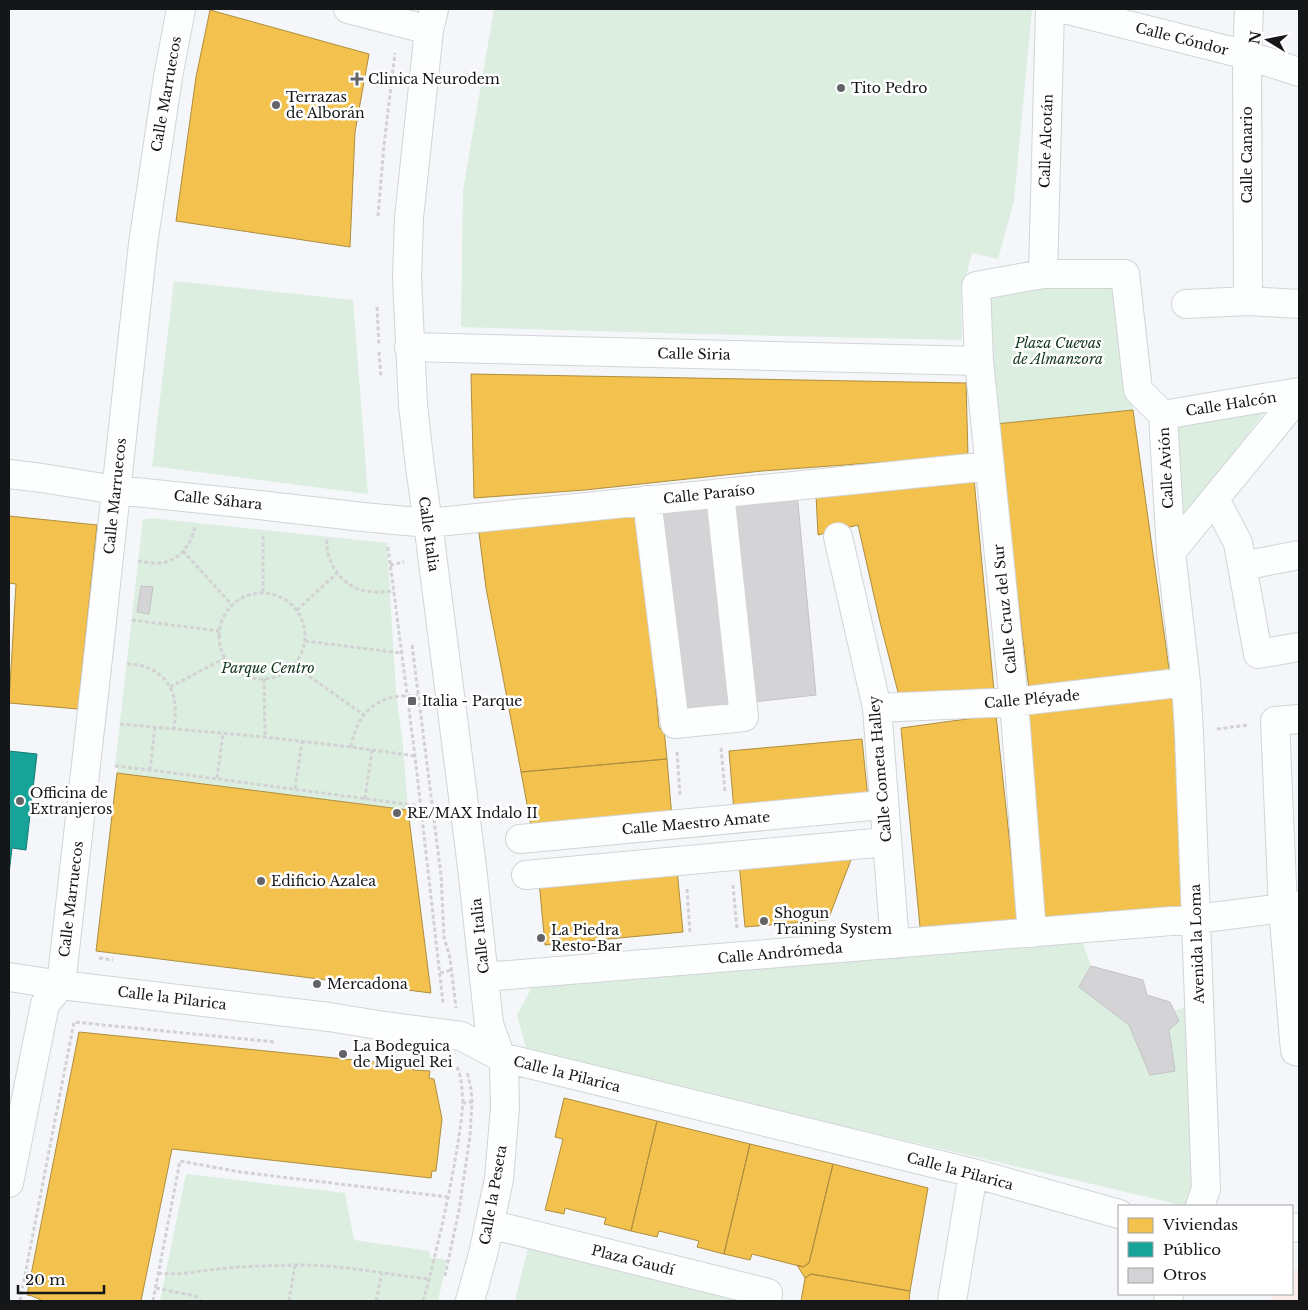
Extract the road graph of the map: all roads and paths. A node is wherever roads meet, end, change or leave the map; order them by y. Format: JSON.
{"nodes":[{"id":1,"x":181,"y":9,"type":"edge"},
{"id":2,"x":348,"y":9,"type":"edge"},
{"id":3,"x":1050,"y":9,"type":"edge"},
{"id":4,"x":1064,"y":9,"type":"edge"},
{"id":5,"x":1249,"y":9,"type":"edge"},
{"id":6,"x":432,"y":19,"type":"edge"},
{"id":7,"x":1247,"y":55,"type":"junction"},
{"id":8,"x":1299,"y":72,"type":"edge"},
{"id":9,"x":1042,"y":274,"type":"junction"},
{"id":10,"x":1248,"y":300,"type":"junction"},
{"id":11,"x":1186,"y":304,"type":"dead end"},
{"id":12,"x":1299,"y":304,"type":"edge"},
{"id":13,"x":410,"y":347,"type":"junction"},
{"id":14,"x":979,"y":361,"type":"junction"},
{"id":15,"x":1299,"y":394,"type":"edge"},
{"id":16,"x":1163,"y":415,"type":"junction"},
{"id":17,"x":990,"y":466,"type":"junction"},
{"id":18,"x":9,"y":474,"type":"edge"},
{"id":19,"x":116,"y":490,"type":"junction"},
{"id":20,"x":720,"y":493,"type":"junction"},
{"id":21,"x":647,"y":500,"type":"junction"},
{"id":22,"x":1215,"y":500,"type":"junction"},
{"id":23,"x":196,"y":523,"type":"dead end"},
{"id":24,"x":428,"y":523,"type":"junction"},
{"id":25,"x":263,"y":526,"type":"dead end"},
{"id":26,"x":328,"y":534,"type":"dead end"},
{"id":27,"x":838,"y":537,"type":"dead end"},
{"id":28,"x":387,"y":543,"type":"dead end"},
{"id":29,"x":183,"y":551,"type":"junction"},
{"id":30,"x":1171,"y":552,"type":"junction"},
{"id":31,"x":138,"y":554,"type":"dead end"},
{"id":32,"x":1299,"y":555,"type":"edge"},
{"id":33,"x":138,"y":561,"type":"junction"},
{"id":34,"x":403,"y":562,"type":"dead end"},
{"id":35,"x":390,"y":565,"type":"junction"},
{"id":36,"x":1242,"y":566,"type":"junction"},
{"id":37,"x":137,"y":569,"type":"dead end"},
{"id":38,"x":338,"y":573,"type":"junction"},
{"id":39,"x":394,"y":591,"type":"junction"},
{"id":40,"x":263,"y":592,"type":"junction"},
{"id":41,"x":232,"y":605,"type":"junction"},
{"id":42,"x":297,"y":610,"type":"junction"},
{"id":43,"x":132,"y":614,"type":"dead end"},
{"id":44,"x":132,"y":620,"type":"junction"},
{"id":45,"x":131,"y":628,"type":"dead end"},
{"id":46,"x":219,"y":631,"type":"junction"},
{"id":47,"x":305,"y":641,"type":"junction"},
{"id":48,"x":1299,"y":647,"type":"edge"},
{"id":49,"x":401,"y":654,"type":"junction"},
{"id":50,"x":225,"y":658,"type":"junction"},
{"id":51,"x":128,"y":659,"type":"dead end"},
{"id":52,"x":414,"y":663,"type":"dead end"},
{"id":53,"x":127,"y":664,"type":"junction"},
{"id":54,"x":294,"y":665,"type":"junction"},
{"id":55,"x":126,"y":672,"type":"dead end"},
{"id":56,"x":264,"y":679,"type":"junction"},
{"id":57,"x":1186,"y":682,"type":"junction"},
{"id":58,"x":170,"y":687,"type":"junction"},
{"id":59,"x":406,"y":695,"type":"junction"},
{"id":60,"x":418,"y":696,"type":"junction"},
{"id":61,"x":1014,"y":702,"type":"junction"},
{"id":62,"x":877,"y":708,"type":"junction"},
{"id":63,"x":364,"y":714,"type":"junction"},
{"id":64,"x":121,"y":717,"type":"dead end"},
{"id":65,"x":1287,"y":720,"type":"edge"},
{"id":66,"x":120,"y":724,"type":"junction"},
{"id":67,"x":155,"y":727,"type":"junction"},
{"id":68,"x":174,"y":729,"type":"junction"},
{"id":69,"x":119,"y":730,"type":"dead end"},
{"id":70,"x":1189,"y":733,"type":"junction"},
{"id":71,"x":223,"y":734,"type":"junction"},
{"id":72,"x":265,"y":737,"type":"junction"},
{"id":73,"x":302,"y":742,"type":"junction"},
{"id":74,"x":721,"y":744,"type":"dead end"},
{"id":75,"x":351,"y":747,"type":"junction"},
{"id":76,"x":677,"y":748,"type":"dead end"},
{"id":77,"x":372,"y":750,"type":"junction"},
{"id":78,"x":415,"y":756,"type":"junction"},
{"id":79,"x":116,"y":758,"type":"dead end"},
{"id":80,"x":150,"y":770,"type":"junction"},
{"id":81,"x":217,"y":778,"type":"junction"},
{"id":82,"x":295,"y":789,"type":"junction"},
{"id":83,"x":365,"y":799,"type":"junction"},
{"id":84,"x":420,"y":806,"type":"junction"},
{"id":85,"x":871,"y":806,"type":"dead end"},
{"id":86,"x":727,"y":820,"type":"junction"},
{"id":87,"x":682,"y":824,"type":"junction"},
{"id":88,"x":520,"y":839,"type":"dead end"},
{"id":89,"x":874,"y":843,"type":"dead end"},
{"id":90,"x":731,"y":856,"type":"junction"},
{"id":91,"x":685,"y":861,"type":"junction"},
{"id":92,"x":526,"y":875,"type":"dead end"},
{"id":93,"x":1291,"y":907,"type":"edge"},
{"id":94,"x":1196,"y":920,"type":"junction"},
{"id":95,"x":738,"y":932,"type":"dead end"},
{"id":96,"x":1032,"y":933,"type":"junction"},
{"id":97,"x":690,"y":936,"type":"dead end"},
{"id":98,"x":895,"y":944,"type":"junction"},
{"id":99,"x":95,"y":958,"type":"dead end"},
{"id":100,"x":115,"y":960,"type":"dead end"},
{"id":101,"x":451,"y":970,"type":"junction"},
{"id":102,"x":440,"y":973,"type":"junction"},
{"id":103,"x":9,"y":977,"type":"edge"},
{"id":104,"x":484,"y":977,"type":"junction"},
{"id":105,"x":61,"y":985,"type":"junction"},
{"id":106,"x":442,"y":988,"type":"dead end"},
{"id":107,"x":453,"y":991,"type":"dead end"},
{"id":108,"x":282,"y":1042,"type":"dead end"},
{"id":109,"x":1299,"y":1052,"type":"edge"},
{"id":110,"x":501,"y":1057,"type":"junction"},
{"id":111,"x":467,"y":1071,"type":"dead end"},
{"id":112,"x":472,"y":1102,"type":"junction"},
{"id":113,"x":974,"y":1173,"type":"junction"},
{"id":114,"x":9,"y":1182,"type":"edge"},
{"id":115,"x":448,"y":1197,"type":"junction"},
{"id":116,"x":1200,"y":1205,"type":"edge"},
{"id":117,"x":1118,"y":1214,"type":"edge"},
{"id":118,"x":489,"y":1224,"type":"junction"},
{"id":119,"x":448,"y":1263,"type":"dead end"},
{"id":120,"x":295,"y":1265,"type":"junction"},
{"id":121,"x":158,"y":1273,"type":"junction"},
{"id":122,"x":382,"y":1273,"type":"junction"},
{"id":123,"x":430,"y":1279,"type":"junction"},
{"id":124,"x":156,"y":1288,"type":"junction"},
{"id":125,"x":20,"y":1301,"type":"edge"},
{"id":126,"x":153,"y":1301,"type":"edge"},
{"id":127,"x":202,"y":1301,"type":"edge"},
{"id":128,"x":288,"y":1301,"type":"edge"},
{"id":129,"x":376,"y":1301,"type":"edge"},
{"id":130,"x":423,"y":1301,"type":"edge"},
{"id":131,"x":470,"y":1301,"type":"edge"},
{"id":132,"x":767,"y":1301,"type":"edge"},
{"id":133,"x":952,"y":1301,"type":"edge"}],
"edges":[{"from":1,"to":19,"type":"street","name":"Calle Marruecos"},
{"from":2,"to":6,"type":"street"},
{"from":3,"to":9,"type":"street","name":"Calle Alcotán"},
{"from":4,"to":7,"type":"street","name":"Calle Cóndor"},
{"from":5,"to":7,"type":"street","name":"Calle Canario"},
{"from":6,"to":13,"type":"street","name":"Calle Italia"},
{"from":7,"to":8,"type":"street","name":"Calle Cóndor"},
{"from":7,"to":10,"type":"street","name":"Calle Canario"},
{"from":9,"to":14,"type":"street","name":"Calle Cruz del Sur"},
{"from":9,"to":16,"type":"street","name":"Calle Avión"},
{"from":10,"to":11,"type":"street"},
{"from":10,"to":12,"type":"street"},
{"from":13,"to":14,"type":"street","name":"Calle Siria"},
{"from":13,"to":24,"type":"street","name":"Calle Italia"},
{"from":14,"to":17,"type":"street","name":"Calle Cruz del Sur"},
{"from":15,"to":16,"type":"street","name":"Calle Halcón"},
{"from":15,"to":22,"type":"street"},
{"from":16,"to":30,"type":"street","name":"Calle Avión"},
{"from":17,"to":20,"type":"street","name":"Calle Paraíso"},
{"from":17,"to":61,"type":"street","name":"Calle Cruz del Sur"},
{"from":18,"to":19,"type":"street","name":"Calle Sáhara"},
{"from":19,"to":24,"type":"street","name":"Calle Sáhara"},
{"from":19,"to":105,"type":"street","name":"Calle Marruecos"},
{"from":20,"to":21,"type":"street","name":"Calle Paraíso"},
{"from":20,"to":21,"type":"street"},
{"from":21,"to":24,"type":"street","name":"Calle Paraíso"},
{"from":22,"to":30,"type":"street"},
{"from":22,"to":36,"type":"street"},
{"from":23,"to":29,"type":"path"},
{"from":24,"to":104,"type":"street","name":"Calle Italia"},
{"from":25,"to":40,"type":"path"},
{"from":26,"to":38,"type":"path"},
{"from":27,"to":62,"type":"street","name":"Calle Cometa Halley"},
{"from":28,"to":35,"type":"path"},
{"from":29,"to":33,"type":"path"},
{"from":29,"to":41,"type":"path"},
{"from":30,"to":57,"type":"street","name":"Calle Avión"},
{"from":31,"to":33,"type":"path"},
{"from":32,"to":36,"type":"street"},
{"from":33,"to":37,"type":"path"},
{"from":34,"to":35,"type":"path"},
{"from":35,"to":39,"type":"path"},
{"from":36,"to":48,"type":"street"},
{"from":38,"to":39,"type":"path"},
{"from":38,"to":42,"type":"path"},
{"from":39,"to":49,"type":"path"},
{"from":40,"to":41,"type":"path"},
{"from":40,"to":42,"type":"path"},
{"from":41,"to":46,"type":"path"},
{"from":42,"to":47,"type":"path"},
{"from":43,"to":44,"type":"path"},
{"from":44,"to":45,"type":"path"},
{"from":44,"to":46,"type":"path"},
{"from":46,"to":50,"type":"path"},
{"from":47,"to":49,"type":"path"},
{"from":47,"to":54,"type":"path"},
{"from":49,"to":59,"type":"path"},
{"from":50,"to":56,"type":"path"},
{"from":50,"to":58,"type":"path"},
{"from":51,"to":53,"type":"path"},
{"from":52,"to":60,"type":"path"},
{"from":53,"to":55,"type":"path"},
{"from":53,"to":58,"type":"path"},
{"from":54,"to":56,"type":"path"},
{"from":54,"to":63,"type":"path"},
{"from":56,"to":72,"type":"path"},
{"from":57,"to":61,"type":"street","name":"Calle Pléyade"},
{"from":57,"to":70,"type":"street","name":"Avenida la Loma"},
{"from":58,"to":68,"type":"path"},
{"from":59,"to":60,"type":"path"},
{"from":59,"to":63,"type":"path"},
{"from":59,"to":78,"type":"path"},
{"from":60,"to":101,"type":"path"},
{"from":61,"to":62,"type":"street","name":"Calle Pléyade"},
{"from":61,"to":96,"type":"street","name":"Calle Cruz del Sur"},
{"from":62,"to":98,"type":"street","name":"Calle Cometa Halley"},
{"from":63,"to":75,"type":"path"},
{"from":64,"to":66,"type":"path"},
{"from":65,"to":70,"type":"path"},
{"from":65,"to":93,"type":"street"},
{"from":66,"to":67,"type":"path"},
{"from":66,"to":69,"type":"path"},
{"from":67,"to":68,"type":"path"},
{"from":67,"to":80,"type":"path"},
{"from":68,"to":71,"type":"path"},
{"from":70,"to":94,"type":"street","name":"Avenida la Loma"},
{"from":71,"to":72,"type":"path"},
{"from":71,"to":81,"type":"path"},
{"from":72,"to":73,"type":"path"},
{"from":73,"to":75,"type":"path"},
{"from":73,"to":82,"type":"path"},
{"from":74,"to":86,"type":"path"},
{"from":75,"to":77,"type":"path"},
{"from":76,"to":87,"type":"path"},
{"from":77,"to":78,"type":"path"},
{"from":77,"to":83,"type":"path"},
{"from":78,"to":84,"type":"path"},
{"from":79,"to":80,"type":"path"},
{"from":80,"to":81,"type":"path"},
{"from":81,"to":82,"type":"path"},
{"from":82,"to":83,"type":"path"},
{"from":83,"to":84,"type":"path"},
{"from":84,"to":102,"type":"path"},
{"from":85,"to":86,"type":"street","name":"Calle Maestro Amate"},
{"from":86,"to":87,"type":"street","name":"Calle Maestro Amate"},
{"from":86,"to":90,"type":"street"},
{"from":87,"to":88,"type":"street","name":"Calle Maestro Amate"},
{"from":87,"to":91,"type":"street"},
{"from":89,"to":90,"type":"street"},
{"from":90,"to":91,"type":"street"},
{"from":90,"to":95,"type":"path"},
{"from":91,"to":92,"type":"street"},
{"from":91,"to":97,"type":"path"},
{"from":93,"to":94,"type":"street","name":"Calle Andrómeda"},
{"from":93,"to":109,"type":"street"},
{"from":94,"to":96,"type":"street","name":"Calle Andrómeda"},
{"from":94,"to":116,"type":"street","name":"Avenida la Loma"},
{"from":96,"to":98,"type":"street","name":"Calle Andrómeda"},
{"from":98,"to":104,"type":"street","name":"Calle Andrómeda"},
{"from":99,"to":100,"type":"path"},
{"from":101,"to":102,"type":"path"},
{"from":101,"to":107,"type":"path"},
{"from":102,"to":106,"type":"path"},
{"from":103,"to":105,"type":"street","name":"Calle la Pilarica"},
{"from":104,"to":110,"type":"street","name":"Calle Italia"},
{"from":105,"to":110,"type":"street","name":"Calle la Pilarica"},
{"from":105,"to":114,"type":"street"},
{"from":108,"to":125,"type":"path"},
{"from":110,"to":113,"type":"street","name":"Calle la Pilarica"},
{"from":110,"to":118,"type":"street","name":"Calle la Peseta"},
{"from":111,"to":112,"type":"path"},
{"from":112,"to":115,"type":"path"},
{"from":112,"to":119,"type":"path"},
{"from":113,"to":117,"type":"street","name":"Calle la Pilarica"},
{"from":113,"to":133,"type":"street"},
{"from":115,"to":121,"type":"path"},
{"from":115,"to":123,"type":"path"},
{"from":118,"to":131,"type":"street","name":"Calle la Peseta"},
{"from":118,"to":132,"type":"street","name":"Plaza Gaudí"},
{"from":120,"to":121,"type":"path"},
{"from":120,"to":122,"type":"path"},
{"from":120,"to":128,"type":"path"},
{"from":121,"to":124,"type":"path"},
{"from":122,"to":123,"type":"path"},
{"from":122,"to":129,"type":"path"},
{"from":123,"to":130,"type":"path"},
{"from":124,"to":126,"type":"path"},
{"from":124,"to":127,"type":"path"}]}
